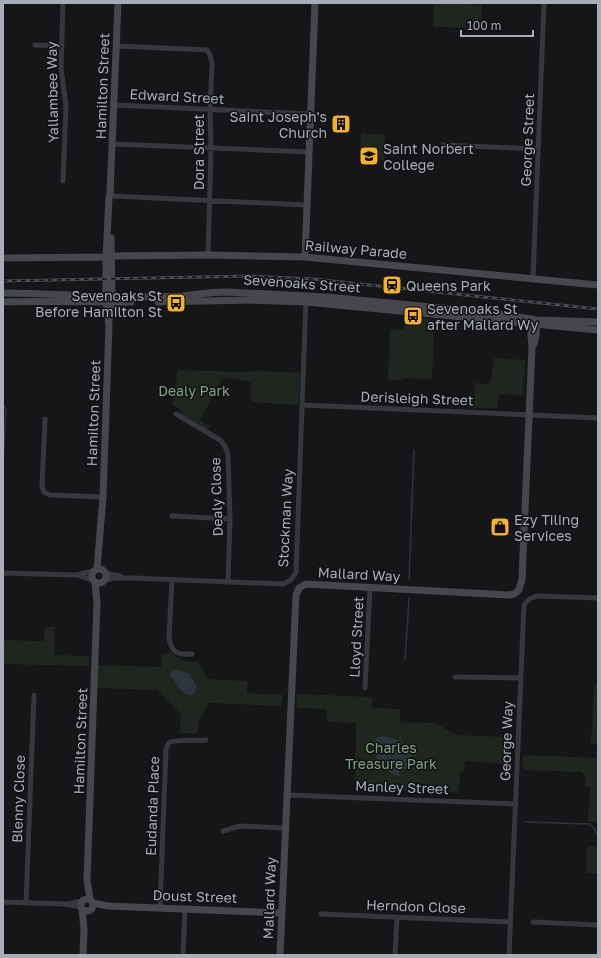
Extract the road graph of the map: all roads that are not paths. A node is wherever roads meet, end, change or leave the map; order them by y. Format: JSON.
{"nodes":[{"id":1,"x":63,"y":3,"type":"edge"},
{"id":2,"x":118,"y":3,"type":"edge"},
{"id":3,"x":315,"y":3,"type":"edge"},
{"id":4,"x":544,"y":3,"type":"edge"},
{"id":5,"x":35,"y":45,"type":"dead end"},
{"id":6,"x":62,"y":46,"type":"junction"},
{"id":7,"x":117,"y":46,"type":"junction"},
{"id":8,"x":115,"y":105,"type":"junction"},
{"id":9,"x":210,"y":109,"type":"junction"},
{"id":10,"x":311,"y":114,"type":"junction"},
{"id":11,"x":113,"y":144,"type":"junction"},
{"id":12,"x":443,"y":145,"type":"dead end"},
{"id":13,"x":210,"y":149,"type":"junction"},
{"id":14,"x":538,"y":149,"type":"junction"},
{"id":15,"x":309,"y":152,"type":"junction"},
{"id":16,"x":63,"y":181,"type":"dead end"},
{"id":17,"x":111,"y":197,"type":"junction"},
{"id":18,"x":210,"y":201,"type":"junction"},
{"id":19,"x":307,"y":205,"type":"junction"},
{"id":20,"x":208,"y":255,"type":"junction"},
{"id":21,"x":109,"y":257,"type":"junction"},
{"id":22,"x":305,"y":257,"type":"junction"},
{"id":23,"x":3,"y":258,"type":"edge"},
{"id":24,"x":533,"y":278,"type":"junction"},
{"id":25,"x":598,"y":285,"type":"edge"},
{"id":26,"x":3,"y":293,"type":"edge"},
{"id":27,"x":306,"y":299,"type":"junction"},
{"id":28,"x":109,"y":300,"type":"junction"},
{"id":29,"x":3,"y":302,"type":"edge"},
{"id":30,"x":534,"y":322,"type":"junction"},
{"id":31,"x":598,"y":322,"type":"edge"},
{"id":32,"x":598,"y":330,"type":"edge"},
{"id":33,"x":303,"y":405,"type":"junction"},
{"id":34,"x":176,"y":414,"type":"dead end"},
{"id":35,"x":530,"y":415,"type":"junction"},
{"id":36,"x":598,"y":418,"type":"edge"},
{"id":37,"x":45,"y":419,"type":"dead end"},
{"id":38,"x":103,"y":497,"type":"junction"},
{"id":39,"x":172,"y":516,"type":"dead end"},
{"id":40,"x":230,"y":519,"type":"junction"},
{"id":41,"x":3,"y":573,"type":"edge"},
{"id":42,"x":76,"y":575,"type":"junction"},
{"id":43,"x":99,"y":576,"type":"junction"},
{"id":44,"x":172,"y":580,"type":"junction"},
{"id":45,"x":228,"y":582,"type":"junction"},
{"id":46,"x":370,"y":587,"type":"junction"},
{"id":47,"x":598,"y":598,"type":"edge"},
{"id":48,"x":192,"y":654,"type":"dead end"},
{"id":49,"x":455,"y":677,"type":"dead end"},
{"id":50,"x":520,"y":678,"type":"junction"},
{"id":51,"x":365,"y":688,"type":"dead end"},
{"id":52,"x":34,"y":695,"type":"dead end"},
{"id":53,"x":206,"y":740,"type":"dead end"},
{"id":54,"x":287,"y":795,"type":"junction"},
{"id":55,"x":516,"y":804,"type":"junction"},
{"id":56,"x":285,"y":828,"type":"junction"},
{"id":57,"x":223,"y":831,"type":"dead end"},
{"id":58,"x":3,"y":902,"type":"edge"},
{"id":59,"x":26,"y":903,"type":"junction"},
{"id":60,"x":86,"y":905,"type":"junction"},
{"id":61,"x":160,"y":908,"type":"junction"},
{"id":62,"x":185,"y":909,"type":"junction"},
{"id":63,"x":281,"y":913,"type":"junction"},
{"id":64,"x":321,"y":914,"type":"dead end"},
{"id":65,"x":397,"y":918,"type":"junction"},
{"id":66,"x":510,"y":922,"type":"junction"},
{"id":67,"x":533,"y":922,"type":"dead end"},
{"id":68,"x":598,"y":925,"type":"edge"},
{"id":69,"x":83,"y":955,"type":"edge"},
{"id":70,"x":183,"y":955,"type":"edge"},
{"id":71,"x":280,"y":955,"type":"edge"},
{"id":72,"x":395,"y":955,"type":"edge"},
{"id":73,"x":509,"y":955,"type":"edge"}],
"edges":[{"from":1,"to":6,"type":"street","name":"Yallambee Way"},
{"from":2,"to":7,"type":"street","name":"Hamilton Street"},
{"from":3,"to":10,"type":"street"},
{"from":4,"to":14,"type":"street","name":"George Street"},
{"from":5,"to":6,"type":"street"},
{"from":6,"to":16,"type":"street","name":"Yallambee Way"},
{"from":7,"to":8,"type":"street","name":"Hamilton Street"},
{"from":7,"to":9,"type":"street","name":"Dora Street"},
{"from":8,"to":9,"type":"street","name":"Edward Street"},
{"from":8,"to":11,"type":"street","name":"Hamilton Street"},
{"from":9,"to":10,"type":"street","name":"Edward Street"},
{"from":9,"to":13,"type":"street","name":"Dora Street"},
{"from":10,"to":15,"type":"street"},
{"from":11,"to":13,"type":"street"},
{"from":11,"to":17,"type":"street","name":"Hamilton Street"},
{"from":12,"to":14,"type":"street"},
{"from":13,"to":15,"type":"street"},
{"from":13,"to":18,"type":"street","name":"Dora Street"},
{"from":14,"to":24,"type":"street","name":"George Street"},
{"from":15,"to":19,"type":"street"},
{"from":17,"to":18,"type":"street"},
{"from":17,"to":21,"type":"street","name":"Hamilton Street"},
{"from":18,"to":19,"type":"street"},
{"from":18,"to":20,"type":"street","name":"Dora Street"},
{"from":19,"to":22,"type":"street"},
{"from":20,"to":21,"type":"street","name":"Railway Parade"},
{"from":20,"to":22,"type":"street","name":"Railway Parade"},
{"from":21,"to":23,"type":"street","name":"Railway Parade"},
{"from":21,"to":28,"type":"street","name":"Hamilton Street"},
{"from":22,"to":24,"type":"street","name":"Railway Parade"},
{"from":24,"to":25,"type":"street","name":"Railway Parade"},
{"from":26,"to":28,"type":"street","name":"Sevenoaks Street"},
{"from":27,"to":28,"type":"street","name":"Sevenoaks Street"},
{"from":27,"to":30,"type":"street","name":"Sevenoaks Street"},
{"from":27,"to":33,"type":"street","name":"Stockman Way"},
{"from":28,"to":29,"type":"street","name":"Sevenoaks Street"},
{"from":28,"to":38,"type":"street","name":"Hamilton Street"},
{"from":30,"to":31,"type":"street","name":"Sevenoaks Street"},
{"from":30,"to":32,"type":"street","name":"Sevenoaks Street"},
{"from":30,"to":35,"type":"street","name":"Mallard Way"},
{"from":33,"to":35,"type":"street","name":"Derisleigh Street"},
{"from":33,"to":45,"type":"street","name":"Stockman Way"},
{"from":34,"to":40,"type":"street","name":"Dealy Close"},
{"from":35,"to":36,"type":"street","name":"Derisleigh Street"},
{"from":35,"to":46,"type":"street","name":"Mallard Way"},
{"from":37,"to":38,"type":"street"},
{"from":38,"to":43,"type":"street","name":"Hamilton Street"},
{"from":39,"to":40,"type":"street"},
{"from":40,"to":45,"type":"street","name":"Dealy Close"},
{"from":41,"to":42,"type":"street"},
{"from":42,"to":43,"type":"street","name":"Stockman Way"},
{"from":42,"to":43,"type":"street"},
{"from":43,"to":44,"type":"street","name":"Stockman Way"},
{"from":43,"to":60,"type":"street","name":"Hamilton Street"},
{"from":44,"to":45,"type":"street","name":"Stockman Way"},
{"from":44,"to":48,"type":"street"},
{"from":46,"to":51,"type":"street","name":"Lloyd Street"},
{"from":46,"to":54,"type":"street","name":"Mallard Way"},
{"from":47,"to":50,"type":"street","name":"George Way"},
{"from":49,"to":50,"type":"street"},
{"from":50,"to":55,"type":"street","name":"George Way"},
{"from":52,"to":59,"type":"street","name":"Blenny Close"},
{"from":53,"to":61,"type":"street","name":"Eudanda Place"},
{"from":54,"to":55,"type":"street","name":"Manley Street"},
{"from":54,"to":56,"type":"street","name":"Mallard Way"},
{"from":55,"to":66,"type":"street","name":"George Way"},
{"from":56,"to":57,"type":"street"},
{"from":56,"to":63,"type":"street","name":"Mallard Way"},
{"from":58,"to":59,"type":"street","name":"Doust Street"},
{"from":59,"to":60,"type":"street","name":"Doust Street"},
{"from":60,"to":61,"type":"street","name":"Doust Street"},
{"from":60,"to":69,"type":"street","name":"Hamilton Street"},
{"from":61,"to":62,"type":"street","name":"Doust Street"},
{"from":62,"to":63,"type":"street","name":"Doust Street"},
{"from":62,"to":70,"type":"street"},
{"from":63,"to":71,"type":"street","name":"Mallard Way"},
{"from":64,"to":65,"type":"street","name":"Herndon Close"},
{"from":65,"to":66,"type":"street","name":"Herndon Close"},
{"from":65,"to":72,"type":"street"},
{"from":66,"to":73,"type":"street","name":"George Way"},
{"from":67,"to":68,"type":"street"}]}
